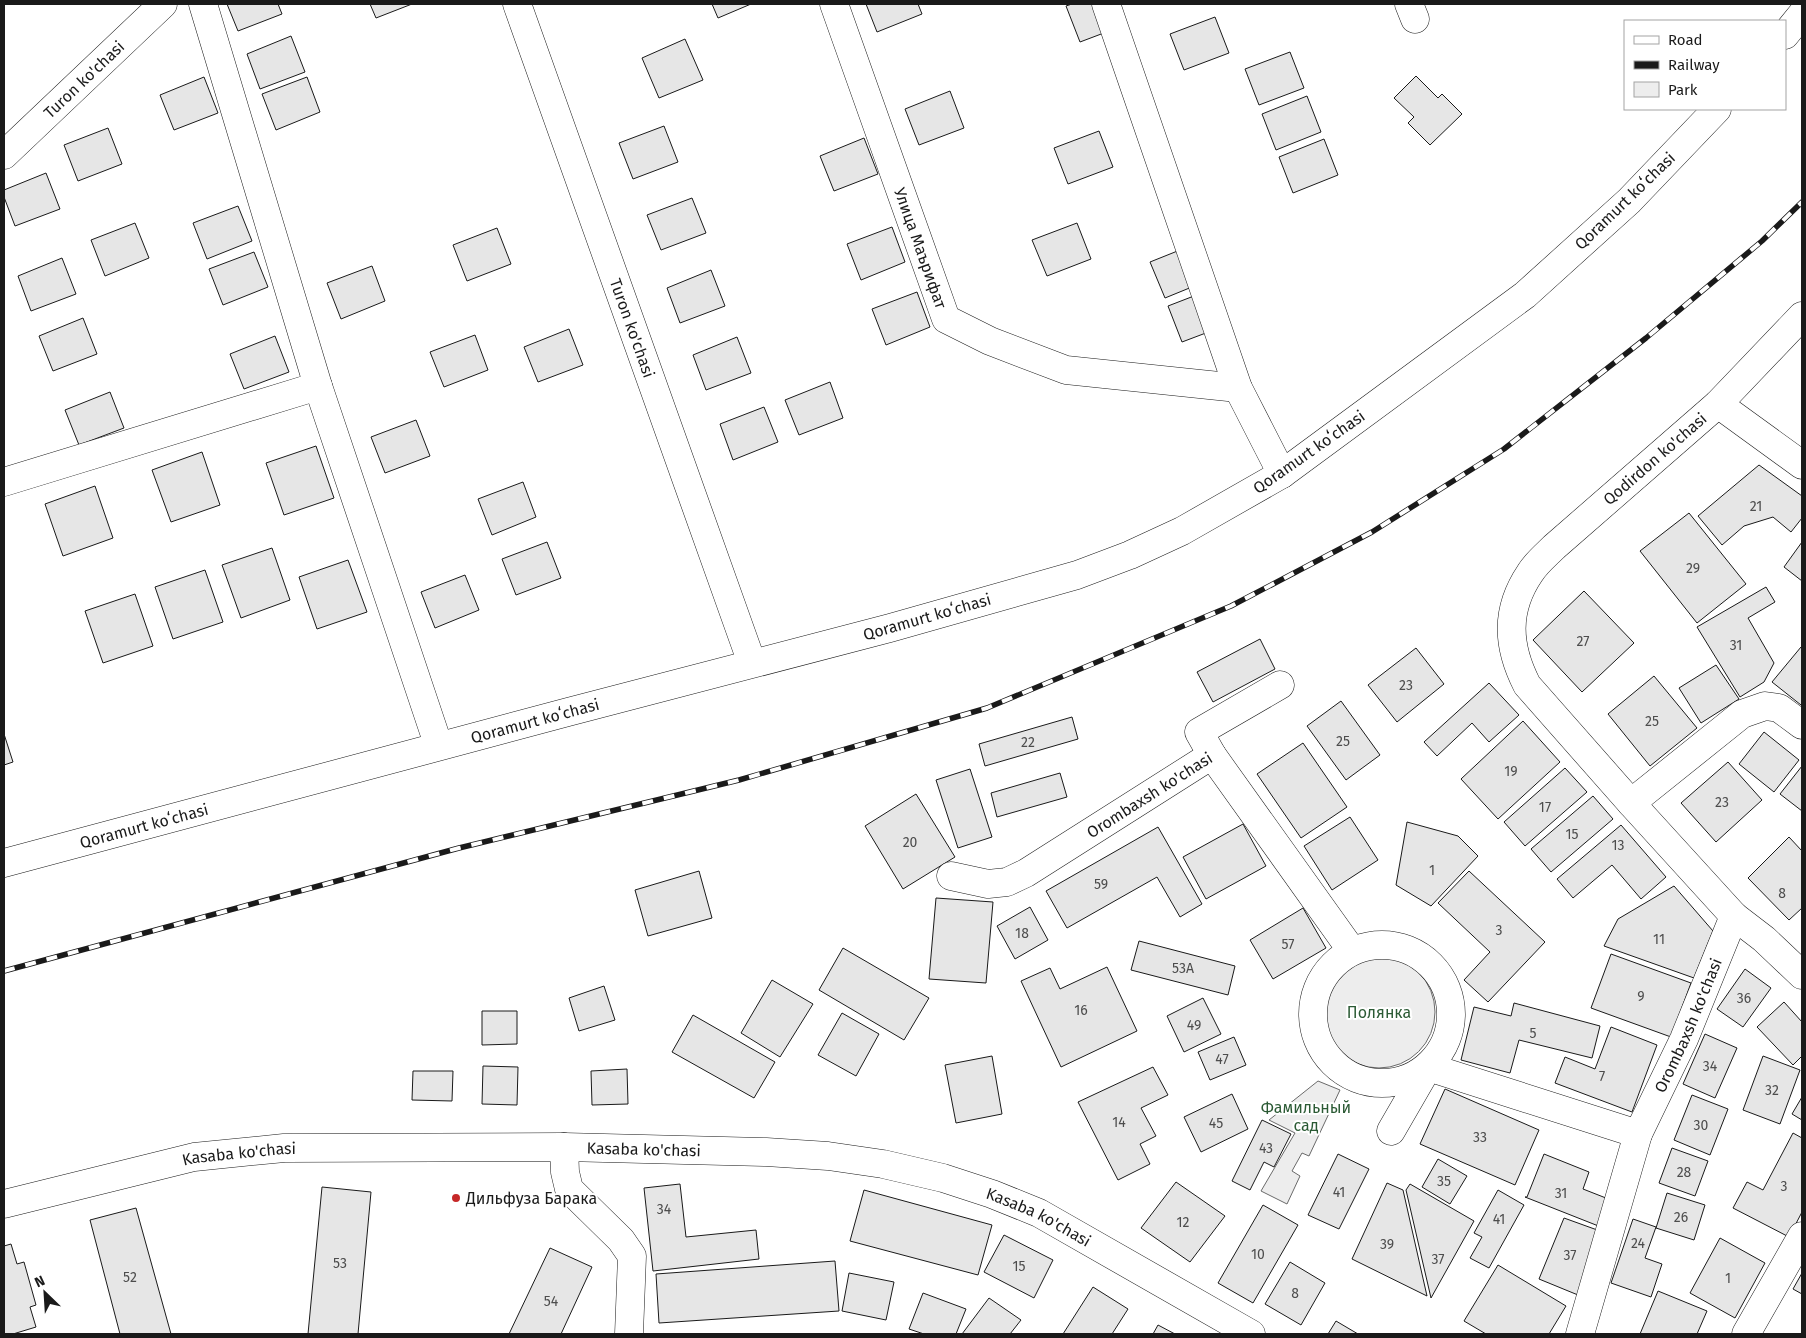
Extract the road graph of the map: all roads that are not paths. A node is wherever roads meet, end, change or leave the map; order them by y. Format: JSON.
{"nodes":[{"id":1,"x":163,"y":4,"type":"edge"},
{"id":2,"x":203,"y":4,"type":"edge"},
{"id":3,"x":517,"y":4,"type":"edge"},
{"id":4,"x":834,"y":4,"type":"edge"},
{"id":5,"x":1106,"y":4,"type":"edge"},
{"id":6,"x":1795,"y":4,"type":"edge"},
{"id":7,"x":1802,"y":14,"type":"edge"},
{"id":8,"x":1781,"y":20,"type":"edge"},
{"id":9,"x":1786,"y":34,"type":"edge"},
{"id":10,"x":1701,"y":110,"type":"edge"},
{"id":11,"x":1717,"y":110,"type":"edge"},
{"id":12,"x":4,"y":155,"type":"edge"},
{"id":13,"x":1802,"y":316,"type":"edge"},
{"id":14,"x":318,"y":386,"type":"junction"},
{"id":15,"x":1238,"y":388,"type":"junction"},
{"id":16,"x":1718,"y":404,"type":"junction"},
{"id":17,"x":1802,"y":465,"type":"edge"},
{"id":18,"x":1280,"y":470,"type":"junction"},
{"id":19,"x":4,"y":482,"type":"edge"},
{"id":20,"x":748,"y":652,"type":"junction"},
{"id":21,"x":1280,"y":685,"type":"dead end"},
{"id":22,"x":1802,"y":725,"type":"edge"},
{"id":23,"x":434,"y":735,"type":"junction"},
{"id":24,"x":1212,"y":756,"type":"junction"},
{"id":25,"x":1631,"y":803,"type":"junction"},
{"id":26,"x":4,"y":850,"type":"edge"},
{"id":27,"x":4,"y":863,"type":"edge"},
{"id":28,"x":951,"y":876,"type":"dead end"},
{"id":29,"x":1734,"y":916,"type":"junction"},
{"id":30,"x":1352,"y":951,"type":"junction"},
{"id":31,"x":1802,"y":975,"type":"edge"},
{"id":32,"x":1428,"y":1067,"type":"junction"},
{"id":33,"x":1391,"y":1131,"type":"dead end"},
{"id":34,"x":1638,"y":1134,"type":"junction"},
{"id":35,"x":564,"y":1147,"type":"junction"},
{"id":36,"x":4,"y":1204,"type":"edge"},
{"id":37,"x":1802,"y":1236,"type":"edge"},
{"id":38,"x":629,"y":1334,"type":"edge"},
{"id":39,"x":1251,"y":1334,"type":"edge"},
{"id":40,"x":1580,"y":1334,"type":"edge"},
{"id":41,"x":1746,"y":1334,"type":"edge"}],
"edges":[{"from":1,"to":12,"type":"street","name":"Turon ko'chasi"},
{"from":2,"to":14,"type":"street"},
{"from":3,"to":20,"type":"street","name":"Turon ko'chasi"},
{"from":4,"to":15,"type":"street","name":"Улица Маърифат"},
{"from":5,"to":15,"type":"street"},
{"from":6,"to":8,"type":"street"},
{"from":7,"to":9,"type":"street"},
{"from":10,"to":18,"type":"street","name":"Qoramurt koʻchasi"},
{"from":11,"to":18,"type":"street","name":"Qoramurt koʻchasi"},
{"from":13,"to":16,"type":"street","name":"Qodirdon ko'chasi"},
{"from":14,"to":19,"type":"street"},
{"from":14,"to":23,"type":"street"},
{"from":15,"to":18,"type":"street"},
{"from":16,"to":17,"type":"street"},
{"from":16,"to":25,"type":"street","name":"Qodirdon ko'chasi"},
{"from":18,"to":20,"type":"street","name":"Qoramurt koʻchasi"},
{"from":18,"to":27,"type":"street","name":"Qoramurt koʻchasi"},
{"from":20,"to":23,"type":"street","name":"Qoramurt koʻchasi"},
{"from":21,"to":24,"type":"street"},
{"from":22,"to":25,"type":"street"},
{"from":23,"to":26,"type":"street","name":"Qoramurt koʻchasi"},
{"from":24,"to":28,"type":"street","name":"Orombaxsh ko'chasi"},
{"from":24,"to":30,"type":"street","name":"Orombaxsh ko'chasi"},
{"from":25,"to":29,"type":"street","name":"Qodirdon ko'chasi"},
{"from":29,"to":31,"type":"street","name":"Qodirdon ko'chasi"},
{"from":29,"to":34,"type":"street","name":"Orombaxsh ko'chasi"},
{"from":30,"to":32,"type":"street"},
{"from":30,"to":32,"type":"street"},
{"from":32,"to":33,"type":"street"},
{"from":32,"to":34,"type":"street"},
{"from":34,"to":40,"type":"street","name":"Orombaxsh ko'chasi"},
{"from":35,"to":36,"type":"street","name":"Kasaba ko'chasi"},
{"from":35,"to":38,"type":"street"},
{"from":35,"to":39,"type":"street","name":"Kasaba ko'chasi"},
{"from":37,"to":41,"type":"street"}]}
